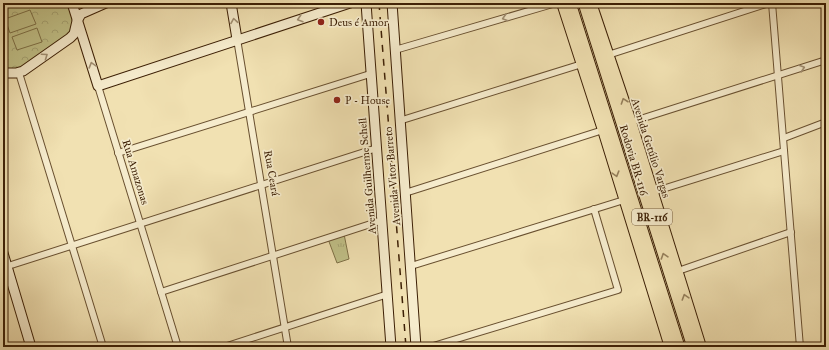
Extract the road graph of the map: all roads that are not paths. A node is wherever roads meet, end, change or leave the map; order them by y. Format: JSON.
{"nodes":[{"id":1,"x":106,"y":3,"type":"edge"},
{"id":2,"x":231,"y":3,"type":"edge"},
{"id":3,"x":350,"y":3,"type":"edge"},
{"id":4,"x":366,"y":3,"type":"edge"},
{"id":5,"x":392,"y":3,"type":"edge"},
{"id":6,"x":556,"y":3,"type":"edge"},
{"id":7,"x":562,"y":3,"type":"edge"},
{"id":8,"x":570,"y":3,"type":"edge"},
{"id":9,"x":584,"y":3,"type":"edge"},
{"id":10,"x":591,"y":3,"type":"edge"},
{"id":11,"x":771,"y":3,"type":"edge"},
{"id":12,"x":72,"y":4,"type":"edge"},
{"id":13,"x":92,"y":8,"type":"junction"},
{"id":14,"x":78,"y":19,"type":"junction"},
{"id":15,"x":236,"y":39,"type":"junction"},
{"id":16,"x":395,"y":50,"type":"junction"},
{"id":17,"x":608,"y":55,"type":"junction"},
{"id":18,"x":826,"y":60,"type":"edge"},
{"id":19,"x":582,"y":64,"type":"junction"},
{"id":20,"x":3,"y":73,"type":"edge"},
{"id":21,"x":19,"y":73,"type":"junction"},
{"id":22,"x":370,"y":74,"type":"junction"},
{"id":23,"x":778,"y":75,"type":"junction"},
{"id":24,"x":98,"y":86,"type":"junction"},
{"id":25,"x":248,"y":111,"type":"junction"},
{"id":26,"x":399,"y":121,"type":"junction"},
{"id":27,"x":631,"y":122,"type":"junction"},
{"id":28,"x":826,"y":122,"type":"edge"},
{"id":29,"x":603,"y":130,"type":"junction"},
{"id":30,"x":784,"y":138,"type":"junction"},
{"id":31,"x":377,"y":148,"type":"junction"},
{"id":32,"x":784,"y":151,"type":"junction"},
{"id":33,"x":118,"y":153,"type":"junction"},
{"id":34,"x":262,"y":184,"type":"junction"},
{"id":35,"x":652,"y":192,"type":"junction"},
{"id":36,"x":405,"y":193,"type":"junction"},
{"id":37,"x":624,"y":200,"type":"junction"},
{"id":38,"x":594,"y":209,"type":"junction"},
{"id":39,"x":383,"y":220,"type":"junction"},
{"id":40,"x":139,"y":224,"type":"junction"},
{"id":41,"x":791,"y":232,"type":"junction"},
{"id":42,"x":72,"y":245,"type":"junction"},
{"id":43,"x":3,"y":253,"type":"edge"},
{"id":44,"x":273,"y":256,"type":"junction"},
{"id":45,"x":5,"y":266,"type":"edge"},
{"id":46,"x":411,"y":266,"type":"junction"},
{"id":47,"x":678,"y":271,"type":"junction"},
{"id":48,"x":161,"y":292,"type":"junction"},
{"id":49,"x":388,"y":294,"type":"junction"},
{"id":50,"x":691,"y":315,"type":"junction"},
{"id":51,"x":663,"y":323,"type":"junction"},
{"id":52,"x":285,"y":327,"type":"junction"},
{"id":53,"x":31,"y":347,"type":"edge"},
{"id":54,"x":103,"y":347,"type":"edge"},
{"id":55,"x":178,"y":347,"type":"edge"},
{"id":56,"x":224,"y":347,"type":"edge"},
{"id":57,"x":288,"y":347,"type":"edge"},
{"id":58,"x":391,"y":347,"type":"edge"},
{"id":59,"x":416,"y":347,"type":"edge"},
{"id":60,"x":430,"y":347,"type":"edge"},
{"id":61,"x":670,"y":347,"type":"edge"},
{"id":62,"x":675,"y":347,"type":"edge"},
{"id":63,"x":679,"y":347,"type":"edge"},
{"id":64,"x":694,"y":347,"type":"edge"},
{"id":65,"x":701,"y":347,"type":"edge"},
{"id":66,"x":800,"y":347,"type":"edge"}],
"edges":[{"from":1,"to":13,"type":"main road"},
{"from":15,"to":2,"type":"main road","name":"Rua Ceará","one_way":true},
{"from":3,"to":15,"type":"main road","one_way":true},
{"from":4,"to":22,"type":"main road","name":"Avenida Guilherme Schell"},
{"from":5,"to":16,"type":"main road","name":"Avenida Vitor Barreto"},
{"from":6,"to":16,"type":"street","one_way":true},
{"from":7,"to":19,"type":"main road"},
{"from":8,"to":63,"type":"highway","name":"Rodovia BR-116","number":"BR-116"},
{"from":64,"to":9,"type":"highway","name":"Rodovia BR-116","number":"BR-116","one_way":true},
{"from":10,"to":17,"type":"main road","name":"Avenida Getúlio Vargas"},
{"from":11,"to":17,"type":"street"},
{"from":11,"to":23,"type":"street"},
{"from":12,"to":13,"type":"main road"},
{"from":12,"to":14,"type":"main road","name":"Rua Amazonas"},
{"from":13,"to":14,"type":"main road"},
{"from":21,"to":14,"type":"main road","one_way":true},
{"from":24,"to":14,"type":"main road","name":"Rua Amazonas","one_way":true},
{"from":15,"to":24,"type":"main road"},
{"from":15,"to":25,"type":"street","name":"Rua Ceará"},
{"from":16,"to":26,"type":"main road","name":"Avenida Vitor Barreto"},
{"from":27,"to":17,"type":"main road","name":"Avenida Getúlio Vargas","one_way":true},
{"from":23,"to":18,"type":"street","one_way":true},
{"from":19,"to":26,"type":"street"},
{"from":19,"to":29,"type":"main road"},
{"from":20,"to":21,"type":"main road"},
{"from":21,"to":42,"type":"street"},
{"from":22,"to":25,"type":"street"},
{"from":22,"to":31,"type":"main road","name":"Avenida Guilherme Schell"},
{"from":23,"to":27,"type":"street"},
{"from":23,"to":30,"type":"street"},
{"from":24,"to":33,"type":"street","name":"Rua Amazonas"},
{"from":25,"to":33,"type":"street"},
{"from":25,"to":34,"type":"street","name":"Rua Ceará"},
{"from":26,"to":36,"type":"main road","name":"Avenida Vitor Barreto"},
{"from":27,"to":35,"type":"main road","name":"Avenida Getúlio Vargas"},
{"from":28,"to":30,"type":"street"},
{"from":29,"to":36,"type":"street"},
{"from":29,"to":37,"type":"main road","one_way":true},
{"from":30,"to":32,"type":"street"},
{"from":31,"to":34,"type":"street"},
{"from":31,"to":39,"type":"main road","name":"Avenida Guilherme Schell"},
{"from":32,"to":35,"type":"street"},
{"from":32,"to":41,"type":"street"},
{"from":33,"to":40,"type":"street","name":"Rua Amazonas"},
{"from":34,"to":40,"type":"street"},
{"from":34,"to":44,"type":"street","name":"Rua Ceará"},
{"from":35,"to":47,"type":"main road","name":"Avenida Getúlio Vargas"},
{"from":36,"to":46,"type":"main road","name":"Avenida Vitor Barreto"},
{"from":37,"to":38,"type":"street"},
{"from":37,"to":51,"type":"main road"},
{"from":38,"to":46,"type":"street"},
{"from":38,"to":60,"type":"street"},
{"from":39,"to":44,"type":"street"},
{"from":39,"to":49,"type":"main road","name":"Avenida Guilherme Schell"},
{"from":40,"to":42,"type":"street"},
{"from":40,"to":48,"type":"street","name":"Rua Amazonas"},
{"from":41,"to":47,"type":"street"},
{"from":41,"to":66,"type":"street"},
{"from":42,"to":45,"type":"street"},
{"from":42,"to":54,"type":"street"},
{"from":43,"to":45,"type":"main road"},
{"from":44,"to":48,"type":"street"},
{"from":44,"to":52,"type":"street","name":"Rua Ceará"},
{"from":45,"to":53,"type":"main road"},
{"from":46,"to":59,"type":"main road","name":"Avenida Vitor Barreto"},
{"from":50,"to":47,"type":"main road","name":"Avenida Getúlio Vargas","one_way":true},
{"from":48,"to":55,"type":"street","name":"Rua Amazonas"},
{"from":49,"to":52,"type":"street"},
{"from":49,"to":58,"type":"main road","name":"Avenida Guilherme Schell"},
{"from":50,"to":64,"type":"highway","number":"BR-116"},
{"from":50,"to":65,"type":"main road","name":"Avenida Getúlio Vargas"},
{"from":51,"to":61,"type":"main road"},
{"from":51,"to":62,"type":"highway"},
{"from":52,"to":56,"type":"street"},
{"from":52,"to":57,"type":"street","name":"Rua Ceará"}]}
